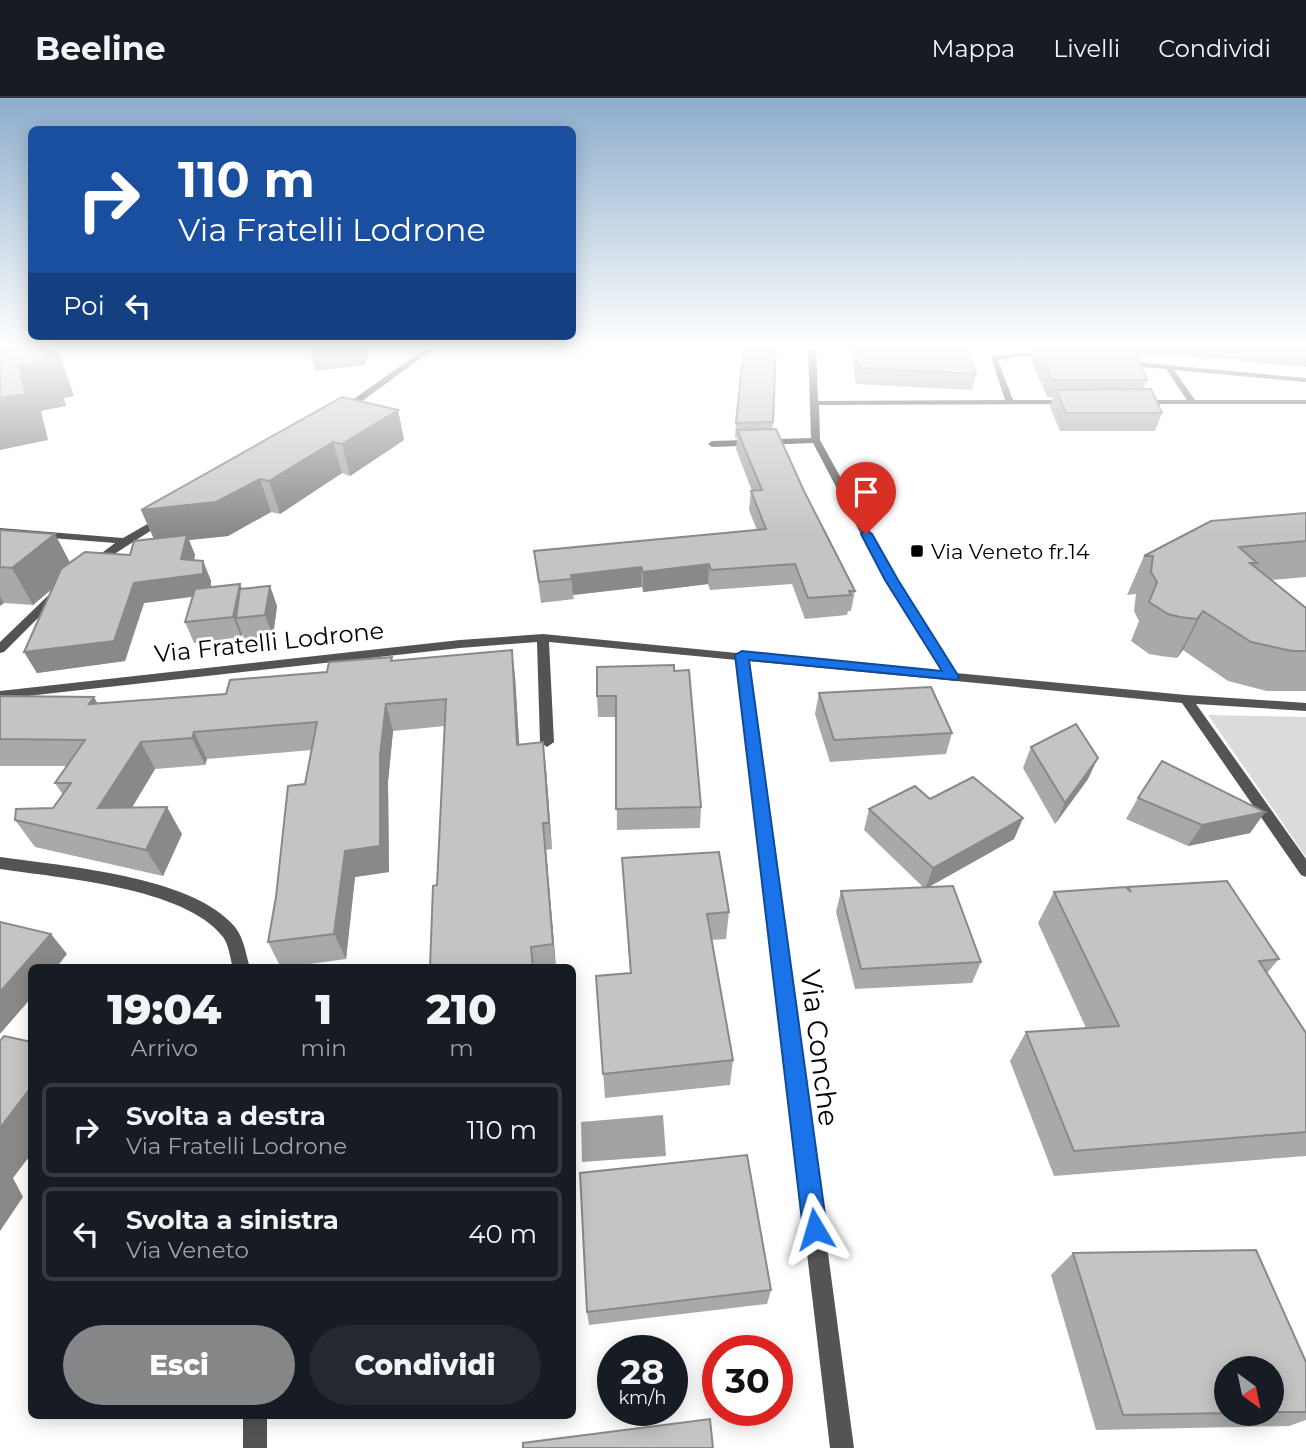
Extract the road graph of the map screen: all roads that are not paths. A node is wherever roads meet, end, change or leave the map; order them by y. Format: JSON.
{"nodes":[{"id":1,"x":346,"y":408,"type":"edge"},
{"id":2,"x":815,"y":408,"type":"edge"},
{"id":3,"x":340,"y":412,"type":"edge"},
{"id":4,"x":817,"y":440,"type":"junction"},
{"id":5,"x":712,"y":444,"type":"dead end"},
{"id":6,"x":173,"y":513,"type":"edge"},
{"id":7,"x":0,"y":531,"type":"edge"},
{"id":8,"x":125,"y":541,"type":"junction"},
{"id":9,"x":86,"y":570,"type":"edge"},
{"id":10,"x":66,"y":586,"type":"edge"},
{"id":11,"x":543,"y":638,"type":"junction"},
{"id":12,"x":0,"y":649,"type":"edge"},
{"id":13,"x":742,"y":655,"type":"junction"},
{"id":14,"x":952,"y":677,"type":"junction"},
{"id":15,"x":0,"y":695,"type":"edge"},
{"id":16,"x":1186,"y":699,"type":"junction"},
{"id":17,"x":1306,"y":707,"type":"edge"},
{"id":18,"x":547,"y":742,"type":"dead end"},
{"id":19,"x":0,"y":863,"type":"edge"},
{"id":20,"x":1306,"y":872,"type":"edge"},
{"id":21,"x":241,"y":964,"type":"edge"},
{"id":22,"x":255,"y":1419,"type":"edge"},
{"id":23,"x":255,"y":1448,"type":"edge"},
{"id":24,"x":842,"y":1448,"type":"edge"}],
"edges":[{"from":1,"to":3,"type":"street"},
{"from":2,"to":4,"type":"street"},
{"from":4,"to":5,"type":"street"},
{"from":4,"to":14,"type":"street"},
{"from":6,"to":8,"type":"street"},
{"from":7,"to":8,"type":"street"},
{"from":8,"to":9,"type":"street"},
{"from":10,"to":12,"type":"street"},
{"from":11,"to":13,"type":"street","name":"Via Fratelli Lodrone"},
{"from":11,"to":15,"type":"street","name":"Via Fratelli Lodrone"},
{"from":11,"to":18,"type":"street"},
{"from":13,"to":14,"type":"street","name":"Via Fratelli Lodrone"},
{"from":13,"to":24,"type":"street","name":"Via Conche"},
{"from":14,"to":16,"type":"street","name":"Via Fratelli Lodrone"},
{"from":16,"to":17,"type":"street","name":"Via Fratelli Lodrone"},
{"from":16,"to":20,"type":"street"},
{"from":19,"to":21,"type":"street"},
{"from":22,"to":23,"type":"street"}]}
